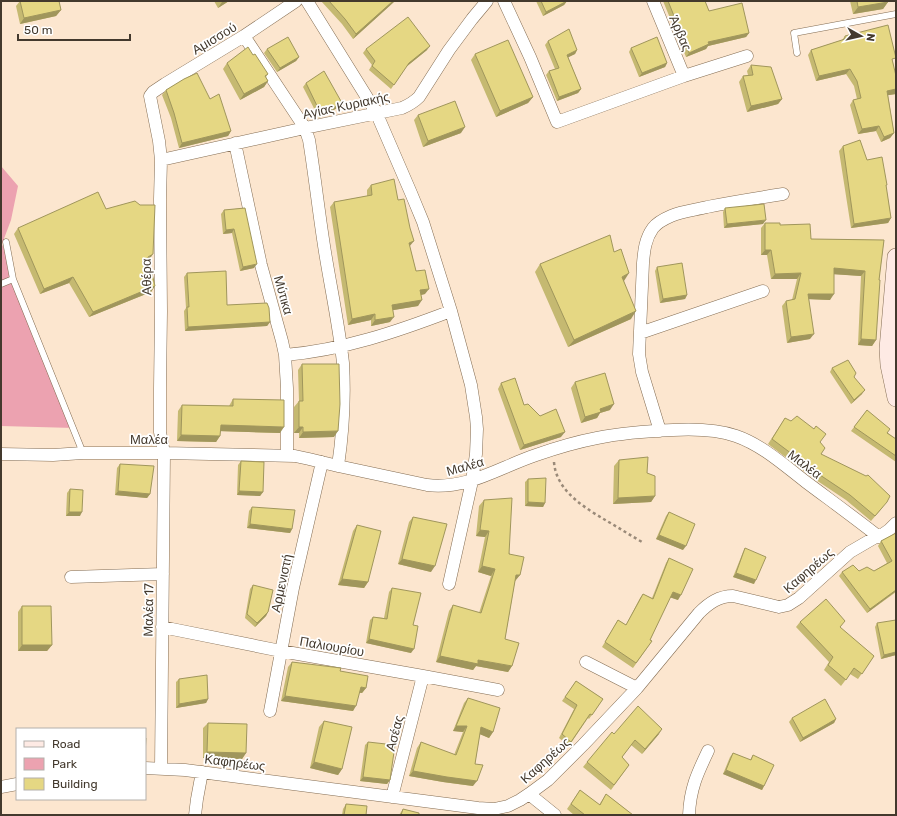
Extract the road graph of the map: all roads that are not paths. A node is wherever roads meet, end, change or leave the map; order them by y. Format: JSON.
{"nodes":[{"id":1,"x":296,"y":1,"type":"edge"},
{"id":2,"x":307,"y":1,"type":"edge"},
{"id":3,"x":487,"y":1,"type":"edge"},
{"id":4,"x":504,"y":1,"type":"edge"},
{"id":5,"x":653,"y":1,"type":"edge"},
{"id":6,"x":896,"y":14,"type":"edge"},
{"id":7,"x":244,"y":36,"type":"junction"},
{"id":8,"x":797,"y":53,"type":"dead end"},
{"id":9,"x":747,"y":56,"type":"dead end"},
{"id":10,"x":684,"y":76,"type":"junction"},
{"id":11,"x":151,"y":101,"type":"joint"},
{"id":12,"x":376,"y":112,"type":"junction"},
{"id":13,"x":305,"y":128,"type":"junction"},
{"id":14,"x":235,"y":143,"type":"junction"},
{"id":15,"x":161,"y":160,"type":"junction"},
{"id":16,"x":783,"y":194,"type":"dead end"},
{"id":17,"x":6,"y":242,"type":"dead end"},
{"id":18,"x":896,"y":257,"type":"edge"},
{"id":19,"x":13,"y":280,"type":"junction"},
{"id":20,"x":1,"y":284,"type":"edge"},
{"id":21,"x":763,"y":291,"type":"dead end"},
{"id":22,"x":451,"y":311,"type":"junction"},
{"id":23,"x":640,"y":333,"type":"junction"},
{"id":24,"x":341,"y":346,"type":"junction"},
{"id":25,"x":285,"y":356,"type":"junction"},
{"id":26,"x":896,"y":398,"type":"edge"},
{"id":27,"x":660,"y":431,"type":"junction"},
{"id":28,"x":83,"y":453,"type":"junction"},
{"id":29,"x":164,"y":453,"type":"junction"},
{"id":30,"x":1,"y":454,"type":"edge"},
{"id":31,"x":287,"y":456,"type":"junction"},
{"id":32,"x":322,"y":462,"type":"junction"},
{"id":33,"x":338,"y":466,"type":"junction"},
{"id":34,"x":472,"y":481,"type":"junction"},
{"id":35,"x":896,"y":523,"type":"edge"},
{"id":36,"x":874,"y":533,"type":"junction"},
{"id":37,"x":163,"y":574,"type":"junction"},
{"id":38,"x":71,"y":577,"type":"dead end"},
{"id":39,"x":449,"y":584,"type":"dead end"},
{"id":40,"x":162,"y":627,"type":"junction"},
{"id":41,"x":281,"y":651,"type":"junction"},
{"id":42,"x":586,"y":662,"type":"dead end"},
{"id":43,"x":423,"y":676,"type":"junction"},
{"id":44,"x":637,"y":688,"type":"junction"},
{"id":45,"x":498,"y":690,"type":"dead end"},
{"id":46,"x":270,"y":711,"type":"dead end"},
{"id":47,"x":708,"y":751,"type":"dead end"},
{"id":48,"x":146,"y":768,"type":"edge"},
{"id":49,"x":160,"y":768,"type":"junction"},
{"id":50,"x":202,"y":772,"type":"junction"},
{"id":51,"x":16,"y":784,"type":"edge"},
{"id":52,"x":1,"y":787,"type":"edge"},
{"id":53,"x":529,"y":794,"type":"junction"},
{"id":54,"x":392,"y":797,"type":"junction"},
{"id":55,"x":494,"y":812,"type":"edge"},
{"id":56,"x":195,"y":815,"type":"edge"},
{"id":57,"x":555,"y":815,"type":"edge"},
{"id":58,"x":689,"y":815,"type":"edge"}],
"edges":[{"from":1,"to":7,"type":"street","name":"Αμισσού"},
{"from":2,"to":12,"type":"street"},
{"from":3,"to":12,"type":"street","name":"Αγίας Κυριακής"},
{"from":4,"to":10,"type":"street"},
{"from":5,"to":10,"type":"street","name":"Άρβας"},
{"from":6,"to":8,"type":"lane"},
{"from":7,"to":11,"type":"street","name":"Αμισσού"},
{"from":7,"to":13,"type":"street"},
{"from":9,"to":10,"type":"street"},
{"from":11,"to":15,"type":"street","name":"Αθέρα"},
{"from":12,"to":13,"type":"street","name":"Αγίας Κυριακής"},
{"from":12,"to":22,"type":"street"},
{"from":13,"to":14,"type":"street","name":"Αγίας Κυριακής"},
{"from":13,"to":24,"type":"street"},
{"from":14,"to":15,"type":"street","name":"Αγίας Κυριακής"},
{"from":14,"to":25,"type":"street","name":"Μύτικα"},
{"from":15,"to":29,"type":"street","name":"Αθέρα"},
{"from":16,"to":23,"type":"street"},
{"from":17,"to":19,"type":"lane"},
{"from":18,"to":26,"type":"street"},
{"from":19,"to":20,"type":"lane"},
{"from":19,"to":28,"type":"lane"},
{"from":21,"to":23,"type":"street"},
{"from":22,"to":24,"type":"street"},
{"from":22,"to":34,"type":"street"},
{"from":23,"to":27,"type":"street"},
{"from":24,"to":25,"type":"street"},
{"from":24,"to":33,"type":"street"},
{"from":25,"to":31,"type":"street","name":"Μύτικα"},
{"from":27,"to":34,"type":"street","name":"Μαλέα"},
{"from":27,"to":36,"type":"street","name":"Μαλέα"},
{"from":28,"to":29,"type":"street","name":"Μαλέα"},
{"from":28,"to":30,"type":"street","name":"Μαλέα"},
{"from":29,"to":31,"type":"street","name":"Μαλέα"},
{"from":29,"to":37,"type":"street","name":"Μαλέα 17"},
{"from":31,"to":32,"type":"street","name":"Μαλέα"},
{"from":32,"to":33,"type":"street","name":"Μαλέα"},
{"from":32,"to":41,"type":"street","name":"Αρμενιστή"},
{"from":33,"to":34,"type":"street","name":"Μαλέα"},
{"from":34,"to":39,"type":"street"},
{"from":35,"to":36,"type":"street"},
{"from":36,"to":44,"type":"street","name":"Καφηρέως"},
{"from":37,"to":38,"type":"street"},
{"from":37,"to":40,"type":"street","name":"Μαλέα 17"},
{"from":40,"to":41,"type":"street","name":"Παλιουρίου"},
{"from":40,"to":49,"type":"street","name":"Μαλέα 17"},
{"from":41,"to":43,"type":"street","name":"Παλιουρίου"},
{"from":41,"to":46,"type":"street","name":"Αρμενιστή"},
{"from":42,"to":44,"type":"street"},
{"from":43,"to":45,"type":"street","name":"Παλιουρίου"},
{"from":43,"to":54,"type":"street","name":"Ασέας"},
{"from":44,"to":53,"type":"street","name":"Καφηρέως"},
{"from":47,"to":58,"type":"street"},
{"from":48,"to":49,"type":"street","name":"Καφηρέως"},
{"from":49,"to":50,"type":"street","name":"Καφηρέως"},
{"from":50,"to":54,"type":"street","name":"Καφηρέως"},
{"from":50,"to":56,"type":"street"},
{"from":51,"to":52,"type":"street"},
{"from":53,"to":55,"type":"street","name":"Καφηρέως"},
{"from":53,"to":57,"type":"street"},
{"from":54,"to":55,"type":"street","name":"Καφηρέως"}]}
